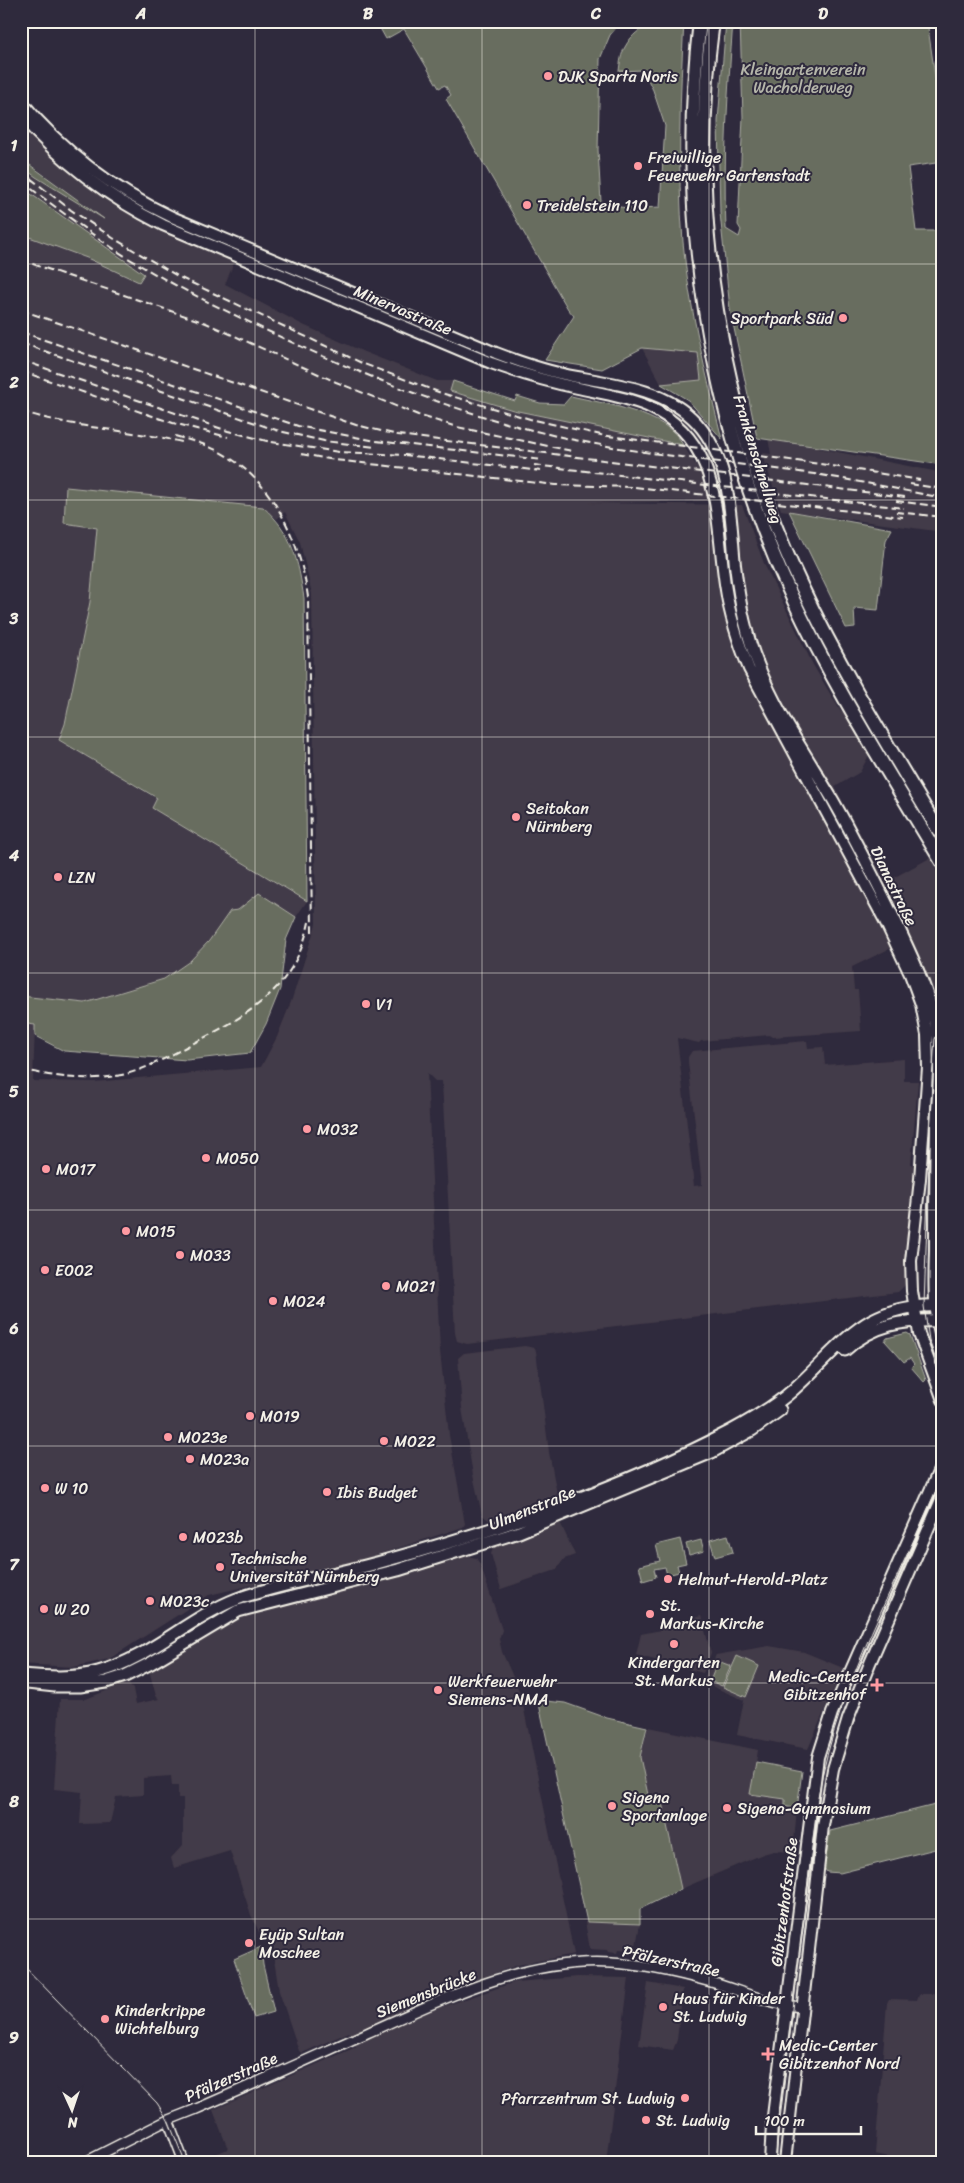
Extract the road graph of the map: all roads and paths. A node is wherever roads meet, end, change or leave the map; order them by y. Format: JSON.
{"nodes":[{"id":1,"x":696,"y":25,"type":"edge"},
{"id":2,"x":713,"y":25,"type":"edge"},
{"id":3,"x":21,"y":101,"type":"edge"},
{"id":4,"x":21,"y":116,"type":"edge"},
{"id":5,"x":730,"y":502,"type":"joint"},
{"id":6,"x":721,"y":548,"type":"joint"},
{"id":7,"x":943,"y":838,"type":"edge"},
{"id":8,"x":943,"y":864,"type":"edge"},
{"id":9,"x":939,"y":1306,"type":"edge"},
{"id":10,"x":914,"y":1307,"type":"junction"},
{"id":11,"x":916,"y":1320,"type":"junction"},
{"id":12,"x":940,"y":1321,"type":"edge"},
{"id":13,"x":943,"y":1345,"type":"edge"},
{"id":14,"x":943,"y":1400,"type":"edge"},
{"id":15,"x":943,"y":1461,"type":"edge"},
{"id":16,"x":943,"y":1495,"type":"edge"},
{"id":17,"x":21,"y":1675,"type":"edge"},
{"id":18,"x":21,"y":1682,"type":"edge"},
{"id":19,"x":563,"y":1966,"type":"joint"},
{"id":20,"x":787,"y":2005,"type":"junction"},
{"id":21,"x":801,"y":2006,"type":"junction"},
{"id":22,"x":304,"y":2061,"type":"joint"},
{"id":23,"x":168,"y":2120,"type":"junction"},
{"id":24,"x":85,"y":2162,"type":"edge"},
{"id":25,"x":184,"y":2162,"type":"edge"},
{"id":26,"x":770,"y":2162,"type":"edge"},
{"id":27,"x":785,"y":2162,"type":"edge"}],
"edges":[{"from":1,"to":8,"type":"highway","name":"Frankenschnellweg"},
{"from":2,"to":7,"type":"highway","name":"Frankenschnellweg"},
{"from":3,"to":5,"type":"main road","name":"Minervastraße"},
{"from":4,"to":6,"type":"main road","name":"Minervastraße"},
{"from":5,"to":9,"type":"main road","name":"Dianastraße"},
{"from":6,"to":10,"type":"main road","name":"Dianastraße"},
{"from":9,"to":10,"type":"main road","name":"Ulmenstraße"},
{"from":9,"to":12,"type":"main road"},
{"from":10,"to":11,"type":"main road"},
{"from":10,"to":17,"type":"main road","name":"Ulmenstraße"},
{"from":11,"to":12,"type":"main road","name":"Ulmenstraße"},
{"from":11,"to":14,"type":"main road"},
{"from":11,"to":18,"type":"main road","name":"Ulmenstraße"},
{"from":12,"to":13,"type":"main road"},
{"from":15,"to":20,"type":"main road","name":"Gibitzenhofstraße"},
{"from":16,"to":21,"type":"main road","name":"Gibitzenhofstraße"},
{"from":19,"to":20,"type":"street","name":"Pfälzerstraße"},
{"from":19,"to":22,"type":"street","name":"Siemensbrücke"},
{"from":20,"to":21,"type":"street","name":"Pfälzerstraße"},
{"from":20,"to":26,"type":"main road","name":"Gibitzenhofstraße"},
{"from":21,"to":27,"type":"main road","name":"Gibitzenhofstraße"},
{"from":22,"to":23,"type":"street","name":"Pfälzerstraße"},
{"from":23,"to":24,"type":"street","name":"Pfälzerstraße"},
{"from":23,"to":25,"type":"street"}]}
